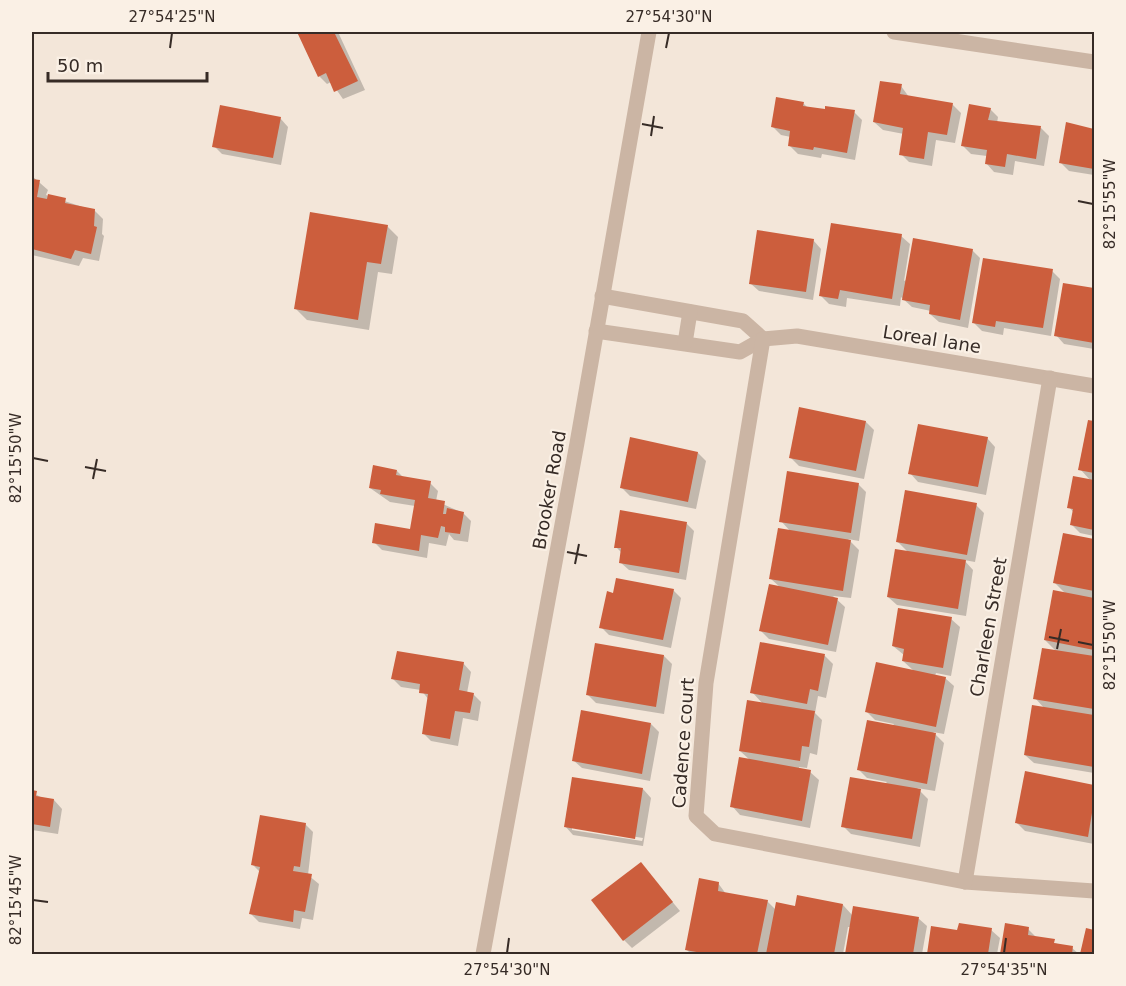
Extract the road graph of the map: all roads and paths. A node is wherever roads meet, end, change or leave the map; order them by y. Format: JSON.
{"nodes":[{"id":1,"x":649,"y":32,"type":"edge"},
{"id":2,"x":894,"y":32,"type":"edge"},
{"id":3,"x":1095,"y":62,"type":"edge"},
{"id":4,"x":602,"y":296,"type":"junction"},
{"id":5,"x":690,"y":312,"type":"junction"},
{"id":6,"x":596,"y":331,"type":"junction"},
{"id":7,"x":763,"y":339,"type":"junction"},
{"id":8,"x":685,"y":343,"type":"junction"},
{"id":9,"x":1050,"y":378,"type":"junction"},
{"id":10,"x":1095,"y":386,"type":"edge"},
{"id":11,"x":965,"y":882,"type":"junction"},
{"id":12,"x":1095,"y":891,"type":"edge"},
{"id":13,"x":483,"y":954,"type":"edge"}],
"edges":[{"from":1,"to":4,"type":"street","name":"Brooker Road"},
{"from":2,"to":3,"type":"street"},
{"from":4,"to":5,"type":"street"},
{"from":4,"to":6,"type":"street","name":"Brooker Road"},
{"from":5,"to":7,"type":"street"},
{"from":5,"to":8,"type":"street"},
{"from":6,"to":8,"type":"street","name":"Loreal lane"},
{"from":6,"to":13,"type":"street","name":"Brooker Road"},
{"from":7,"to":8,"type":"street","name":"Loreal lane"},
{"from":7,"to":9,"type":"street","name":"Loreal lane"},
{"from":7,"to":11,"type":"street","name":"Cadence court"},
{"from":9,"to":10,"type":"street","name":"Loreal lane"},
{"from":9,"to":11,"type":"street","name":"Charleen Street"},
{"from":11,"to":12,"type":"street","name":"Cadence court"}]}
